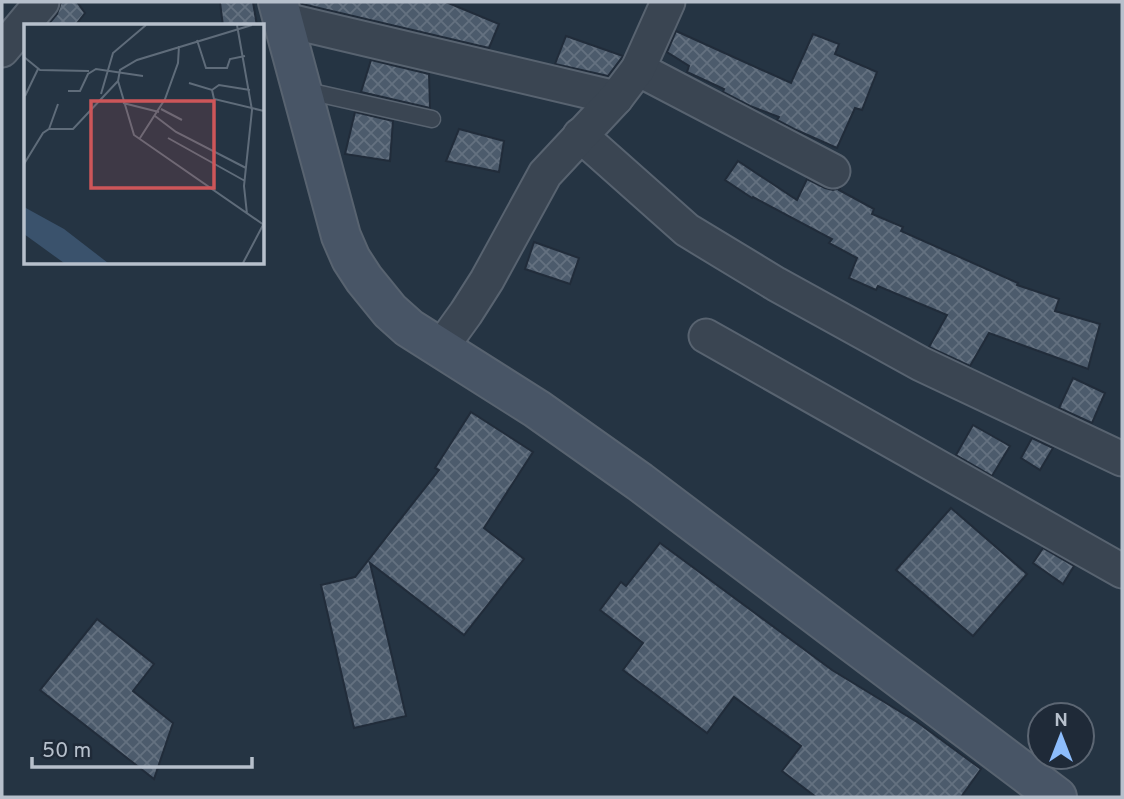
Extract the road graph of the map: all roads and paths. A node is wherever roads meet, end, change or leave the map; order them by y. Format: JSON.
{"nodes":[{"id":1,"x":42,"y":2,"type":"edge"},
{"id":2,"x":668,"y":2,"type":"edge"},
{"id":3,"x":280,"y":11,"type":"edge"},
{"id":4,"x":3,"y":48,"type":"edge"},
{"id":5,"x":638,"y":69,"type":"junction"},
{"id":6,"x":300,"y":89,"type":"junction"},
{"id":7,"x":616,"y":99,"type":"junction"},
{"id":8,"x":432,"y":119,"type":"dead end"},
{"id":9,"x":580,"y":135,"type":"junction"},
{"id":10,"x":833,"y":171,"type":"dead end"},
{"id":11,"x":706,"y":336,"type":"dead end"},
{"id":12,"x":440,"y":349,"type":"junction"},
{"id":13,"x":1122,"y":459,"type":"edge"},
{"id":14,"x":1122,"y":571,"type":"edge"},
{"id":15,"x":1057,"y":797,"type":"edge"}],
"edges":[{"from":1,"to":4,"type":"street"},
{"from":2,"to":5,"type":"street"},
{"from":3,"to":6,"type":"main road"},
{"from":3,"to":7,"type":"street"},
{"from":5,"to":7,"type":"street"},
{"from":5,"to":10,"type":"street"},
{"from":6,"to":8,"type":"lane"},
{"from":6,"to":12,"type":"main road"},
{"from":7,"to":9,"type":"street"},
{"from":9,"to":12,"type":"street"},
{"from":9,"to":13,"type":"street"},
{"from":11,"to":14,"type":"street"},
{"from":12,"to":15,"type":"main road"}]}
